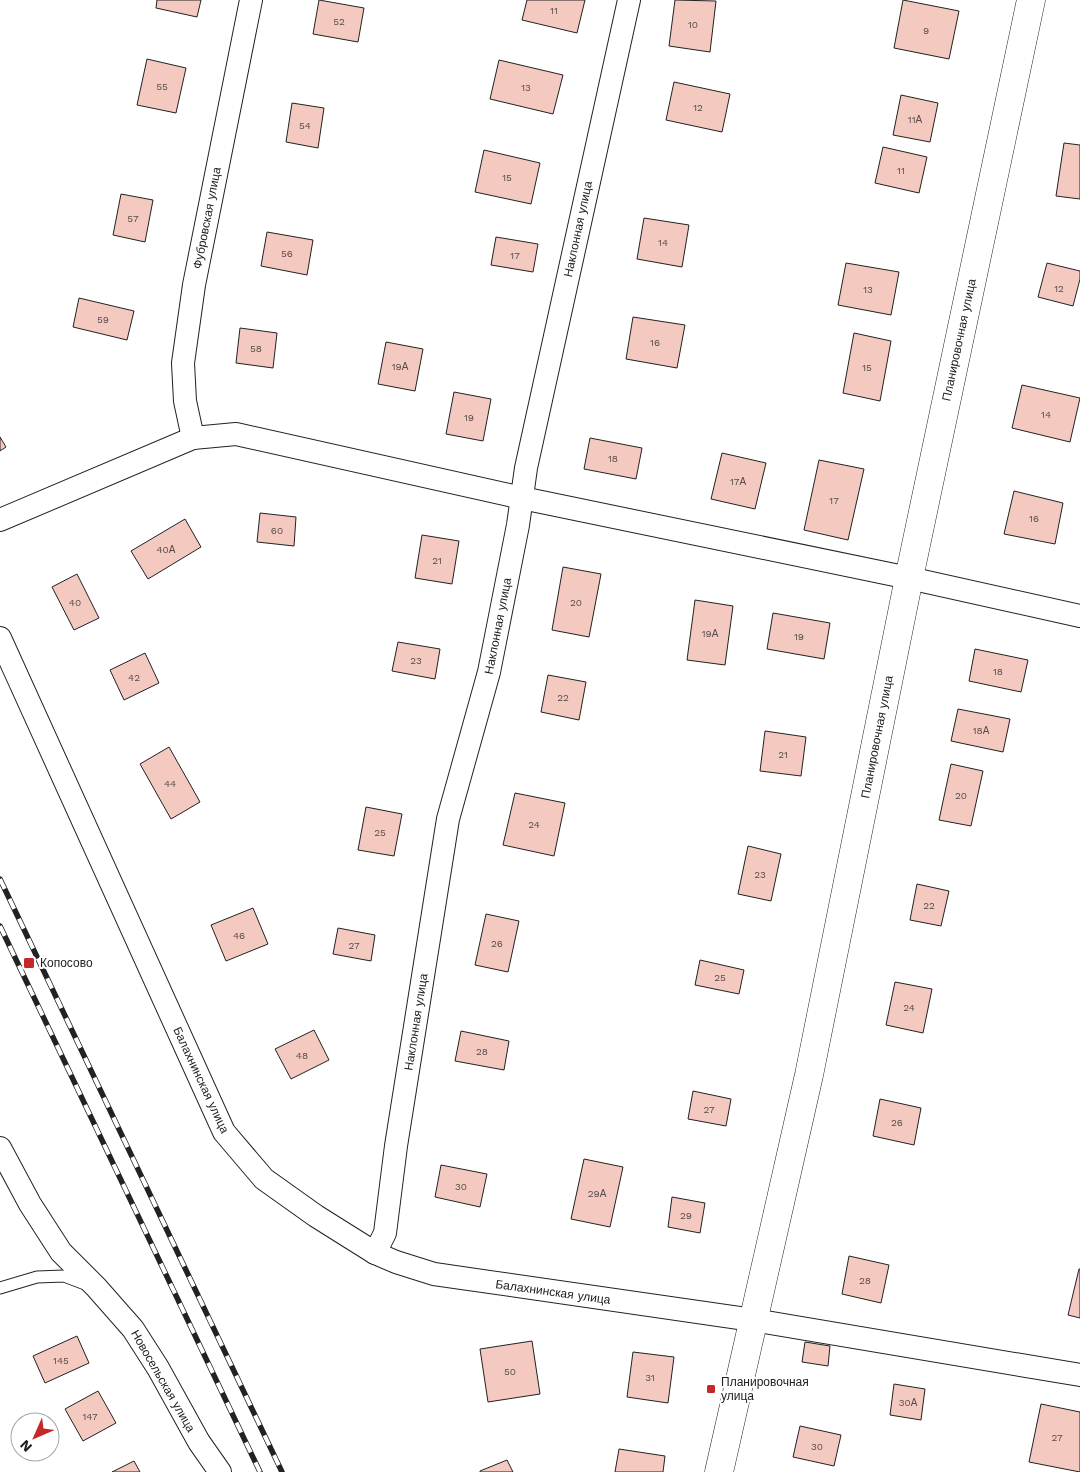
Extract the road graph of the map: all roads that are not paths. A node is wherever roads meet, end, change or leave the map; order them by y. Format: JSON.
{"nodes":[{"id":1,"x":251,"y":0,"type":"edge"},
{"id":2,"x":629,"y":0,"type":"edge"},
{"id":3,"x":1031,"y":0,"type":"edge"},
{"id":4,"x":193,"y":438,"type":"junction"},
{"id":5,"x":522,"y":498,"type":"junction"},
{"id":6,"x":0,"y":520,"type":"edge"},
{"id":7,"x":909,"y":578,"type":"junction"},
{"id":8,"x":1080,"y":616,"type":"edge"},
{"id":9,"x":0,"y":638,"type":"edge"},
{"id":10,"x":0,"y":1148,"type":"edge"},
{"id":11,"x":375,"y":1253,"type":"junction"},
{"id":12,"x":96,"y":1287,"type":"junction"},
{"id":13,"x":0,"y":1288,"type":"edge"},
{"id":14,"x":752,"y":1320,"type":"junction"},
{"id":15,"x":1080,"y":1375,"type":"edge"},
{"id":16,"x":220,"y":1472,"type":"edge"},
{"id":17,"x":719,"y":1472,"type":"edge"}],
"edges":[{"from":1,"to":4,"type":"street","name":"Фубровская улица"},
{"from":2,"to":5,"type":"street","name":"Наклонная улица"},
{"from":3,"to":7,"type":"main road","name":"Планировочная улица"},
{"from":4,"to":5,"type":"street"},
{"from":4,"to":6,"type":"street"},
{"from":5,"to":7,"type":"street"},
{"from":5,"to":11,"type":"street","name":"Наклонная улица"},
{"from":7,"to":8,"type":"street"},
{"from":7,"to":14,"type":"main road","name":"Планировочная улица"},
{"from":9,"to":11,"type":"street","name":"Балахнинская улица"},
{"from":10,"to":12,"type":"street","name":"Новосельская улица"},
{"from":11,"to":14,"type":"street","name":"Балахнинская улица"},
{"from":12,"to":13,"type":"lane"},
{"from":12,"to":16,"type":"street","name":"Новосельская улица"},
{"from":14,"to":15,"type":"street","name":"Балахнинская улица"},
{"from":14,"to":17,"type":"main road","name":"Планировочная улица"}]}
